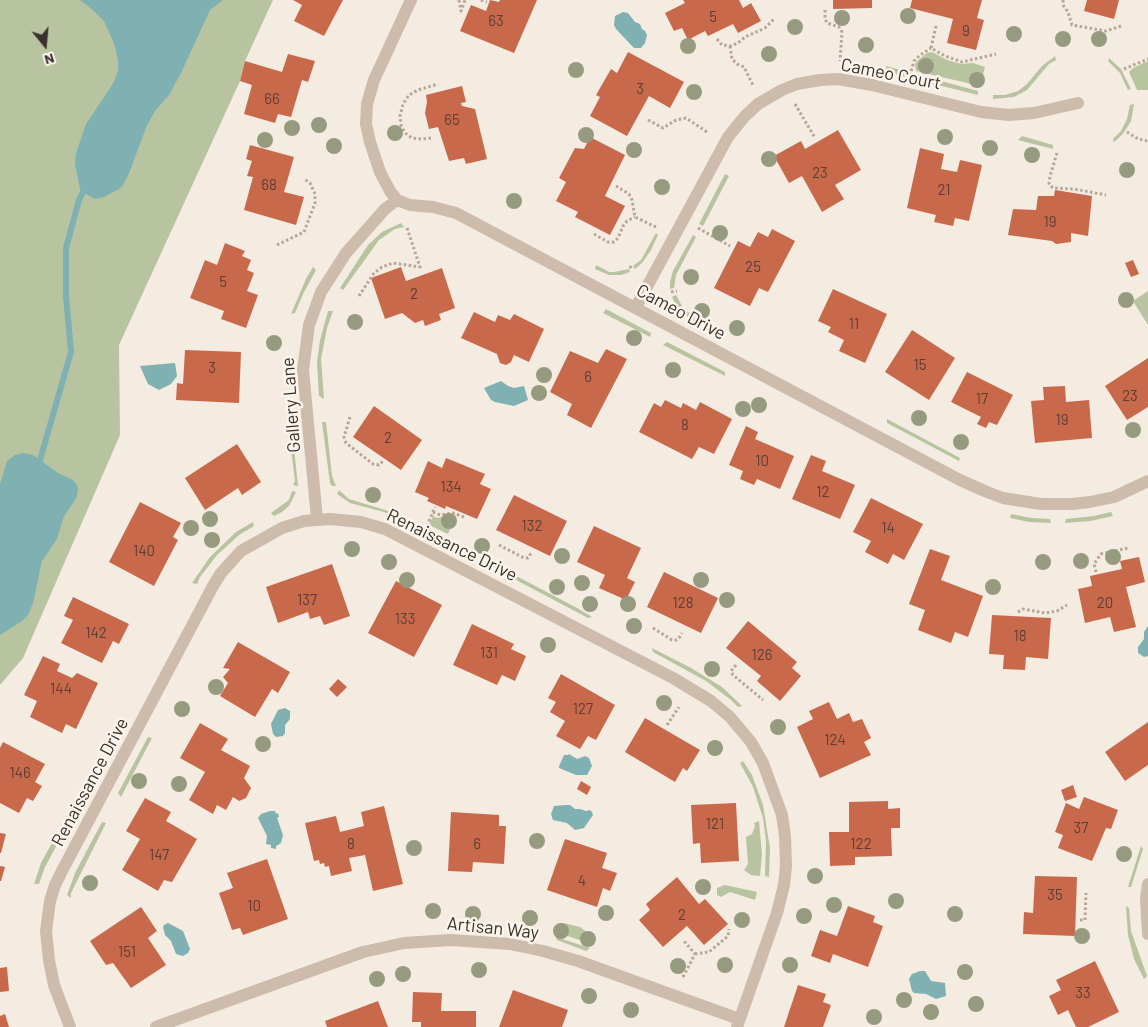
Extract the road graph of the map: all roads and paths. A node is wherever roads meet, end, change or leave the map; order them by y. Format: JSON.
{"nodes":[{"id":1,"x":411,"y":0,"type":"edge"},
{"id":2,"x":459,"y":0,"type":"edge"},
{"id":3,"x":466,"y":0,"type":"edge"},
{"id":4,"x":481,"y":0,"type":"edge"},
{"id":5,"x":1063,"y":0,"type":"edge"},
{"id":6,"x":487,"y":2,"type":"dead end"},
{"id":7,"x":825,"y":10,"type":"dead end"},
{"id":8,"x":776,"y":18,"type":"dead end"},
{"id":9,"x":936,"y":26,"type":"dead end"},
{"id":10,"x":1121,"y":26,"type":"dead end"},
{"id":11,"x":717,"y":39,"type":"dead end"},
{"id":12,"x":730,"y":46,"type":"junction"},
{"id":13,"x":931,"y":48,"type":"junction"},
{"id":14,"x":996,"y":54,"type":"dead end"},
{"id":15,"x":1148,"y":59,"type":"edge"},
{"id":16,"x":840,"y":61,"type":"dead end"},
{"id":17,"x":1124,"y":69,"type":"dead end"},
{"id":18,"x":911,"y":71,"type":"dead end"},
{"id":19,"x":438,"y":84,"type":"dead end"},
{"id":20,"x":753,"y":85,"type":"dead end"},
{"id":21,"x":1078,"y":102,"type":"dead end"},
{"id":22,"x":795,"y":104,"type":"dead end"},
{"id":23,"x":648,"y":120,"type":"dead end"},
{"id":24,"x":707,"y":132,"type":"dead end"},
{"id":25,"x":1127,"y":132,"type":"dead end"},
{"id":26,"x":431,"y":138,"type":"dead end"},
{"id":27,"x":815,"y":138,"type":"dead end"},
{"id":28,"x":1148,"y":141,"type":"edge"},
{"id":29,"x":1057,"y":153,"type":"dead end"},
{"id":30,"x":304,"y":179,"type":"dead end"},
{"id":31,"x":616,"y":186,"type":"dead end"},
{"id":32,"x":1106,"y":195,"type":"dead end"},
{"id":33,"x":397,"y":200,"type":"junction"},
{"id":34,"x":635,"y":217,"type":"junction"},
{"id":35,"x":684,"y":221,"type":"junction"},
{"id":36,"x":656,"y":227,"type":"dead end"},
{"id":37,"x":407,"y":228,"type":"dead end"},
{"id":38,"x":594,"y":234,"type":"dead end"},
{"id":39,"x":277,"y":245,"type":"dead end"},
{"id":40,"x":730,"y":246,"type":"dead end"},
{"id":41,"x":677,"y":291,"type":"dead end"},
{"id":42,"x":671,"y":292,"type":"dead end"},
{"id":43,"x":359,"y":296,"type":"dead end"},
{"id":44,"x":636,"y":307,"type":"junction"},
{"id":45,"x":350,"y":417,"type":"dead end"},
{"id":46,"x":383,"y":461,"type":"dead end"},
{"id":47,"x":1148,"y":481,"type":"edge"},
{"id":48,"x":435,"y":508,"type":"dead end"},
{"id":49,"x":433,"y":512,"type":"junction"},
{"id":50,"x":464,"y":518,"type":"dead end"},
{"id":51,"x":317,"y":519,"type":"junction"},
{"id":52,"x":427,"y":526,"type":"dead end"},
{"id":53,"x":499,"y":545,"type":"dead end"},
{"id":54,"x":1128,"y":548,"type":"dead end"},
{"id":55,"x":531,"y":553,"type":"dead end"},
{"id":56,"x":1096,"y":572,"type":"dead end"},
{"id":57,"x":1068,"y":605,"type":"dead end"},
{"id":58,"x":1018,"y":612,"type":"dead end"},
{"id":59,"x":652,"y":628,"type":"dead end"},
{"id":60,"x":682,"y":633,"type":"dead end"},
{"id":61,"x":736,"y":665,"type":"dead end"},
{"id":62,"x":763,"y":700,"type":"dead end"},
{"id":63,"x":679,"y":707,"type":"dead end"},
{"id":64,"x":667,"y":725,"type":"dead end"},
{"id":65,"x":1148,"y":884,"type":"edge"},
{"id":66,"x":1086,"y":893,"type":"dead end"},
{"id":67,"x":1080,"y":920,"type":"dead end"},
{"id":68,"x":730,"y":929,"type":"dead end"},
{"id":69,"x":1148,"y":934,"type":"edge"},
{"id":70,"x":684,"y":940,"type":"dead end"},
{"id":71,"x":695,"y":954,"type":"junction"},
{"id":72,"x":683,"y":977,"type":"dead end"},
{"id":73,"x":738,"y":1023,"type":"edge"},
{"id":74,"x":70,"y":1027,"type":"edge"},
{"id":75,"x":156,"y":1027,"type":"edge"}],
"edges":[{"from":1,"to":33,"type":"street"},
{"from":2,"to":3,"type":"path"},
{"from":4,"to":6,"type":"path"},
{"from":5,"to":10,"type":"path"},
{"from":7,"to":16,"type":"path"},
{"from":8,"to":12,"type":"path"},
{"from":9,"to":13,"type":"path"},
{"from":11,"to":12,"type":"path"},
{"from":12,"to":20,"type":"path"},
{"from":13,"to":14,"type":"path"},
{"from":13,"to":18,"type":"path"},
{"from":15,"to":17,"type":"path"},
{"from":19,"to":26,"type":"path"},
{"from":21,"to":35,"type":"street","name":"Cameo Court"},
{"from":22,"to":27,"type":"path"},
{"from":23,"to":24,"type":"path"},
{"from":25,"to":28,"type":"path"},
{"from":29,"to":32,"type":"path"},
{"from":30,"to":39,"type":"path"},
{"from":31,"to":34,"type":"path"},
{"from":33,"to":44,"type":"street","name":"Cameo Drive"},
{"from":33,"to":51,"type":"street","name":"Gallery Lane"},
{"from":34,"to":36,"type":"path"},
{"from":34,"to":38,"type":"path"},
{"from":35,"to":40,"type":"path"},
{"from":35,"to":44,"type":"street","name":"Cameo Court"},
{"from":37,"to":43,"type":"path"},
{"from":41,"to":42,"type":"path"},
{"from":44,"to":47,"type":"street","name":"Cameo Drive"},
{"from":45,"to":46,"type":"path"},
{"from":48,"to":49,"type":"path"},
{"from":49,"to":50,"type":"path"},
{"from":49,"to":52,"type":"path"},
{"from":51,"to":73,"type":"street","name":"Renaissance Drive"},
{"from":51,"to":74,"type":"street","name":"Renaissance Drive"},
{"from":53,"to":55,"type":"path"},
{"from":54,"to":56,"type":"path"},
{"from":57,"to":58,"type":"path"},
{"from":59,"to":60,"type":"path"},
{"from":61,"to":62,"type":"path"},
{"from":63,"to":64,"type":"path"},
{"from":65,"to":69,"type":"street"},
{"from":66,"to":67,"type":"path"},
{"from":68,"to":71,"type":"path"},
{"from":70,"to":71,"type":"path"},
{"from":71,"to":72,"type":"path"},
{"from":73,"to":75,"type":"street","name":"Artisan Way"}]}
